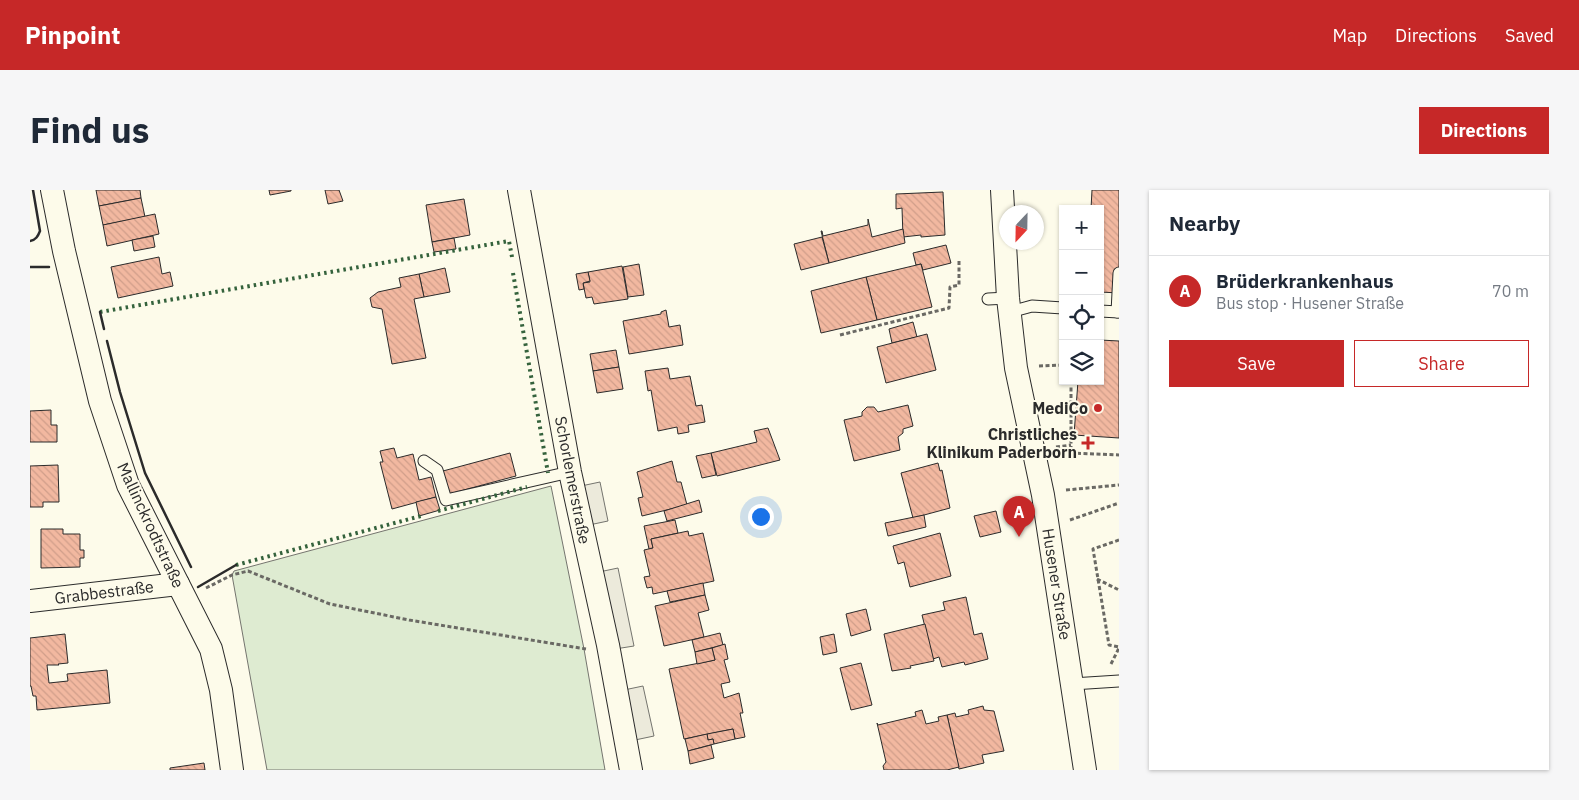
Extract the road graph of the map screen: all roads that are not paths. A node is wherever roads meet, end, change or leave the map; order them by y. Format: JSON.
{"nodes":[{"id":1,"x":52,"y":190,"type":"edge"},
{"id":2,"x":519,"y":190,"type":"edge"},
{"id":3,"x":1002,"y":190,"type":"edge"},
{"id":4,"x":1119,"y":273,"type":"edge"},
{"id":5,"x":1002,"y":303,"type":"junction"},
{"id":6,"x":1059,"y":308,"type":"edge"},
{"id":7,"x":1104,"y":311,"type":"edge"},
{"id":8,"x":1118,"y":312,"type":"edge"},
{"id":9,"x":424,"y":461,"type":"dead end"},
{"id":10,"x":570,"y":472,"type":"junction"},
{"id":11,"x":181,"y":590,"type":"junction"},
{"id":12,"x":30,"y":601,"type":"edge"},
{"id":13,"x":1119,"y":680,"type":"edge"},
{"id":14,"x":1072,"y":684,"type":"junction"},
{"id":15,"x":232,"y":770,"type":"edge"},
{"id":16,"x":631,"y":770,"type":"edge"},
{"id":17,"x":1085,"y":770,"type":"edge"}],
"edges":[{"from":1,"to":11,"type":"street","name":"Mallinckrodtstraße"},
{"from":2,"to":10,"type":"street","name":"Schorlemerstraße"},
{"from":3,"to":5,"type":"street","name":"Husener Straße"},
{"from":4,"to":8,"type":"lane"},
{"from":5,"to":6,"type":"lane"},
{"from":5,"to":14,"type":"street","name":"Husener Straße"},
{"from":7,"to":8,"type":"lane"},
{"from":9,"to":10,"type":"lane"},
{"from":10,"to":16,"type":"street","name":"Schorlemerstraße"},
{"from":11,"to":12,"type":"street","name":"Grabbestraße"},
{"from":11,"to":15,"type":"street","name":"Mallinckrodtstraße"},
{"from":13,"to":14,"type":"lane"},
{"from":14,"to":17,"type":"street","name":"Husener Straße"}]}
